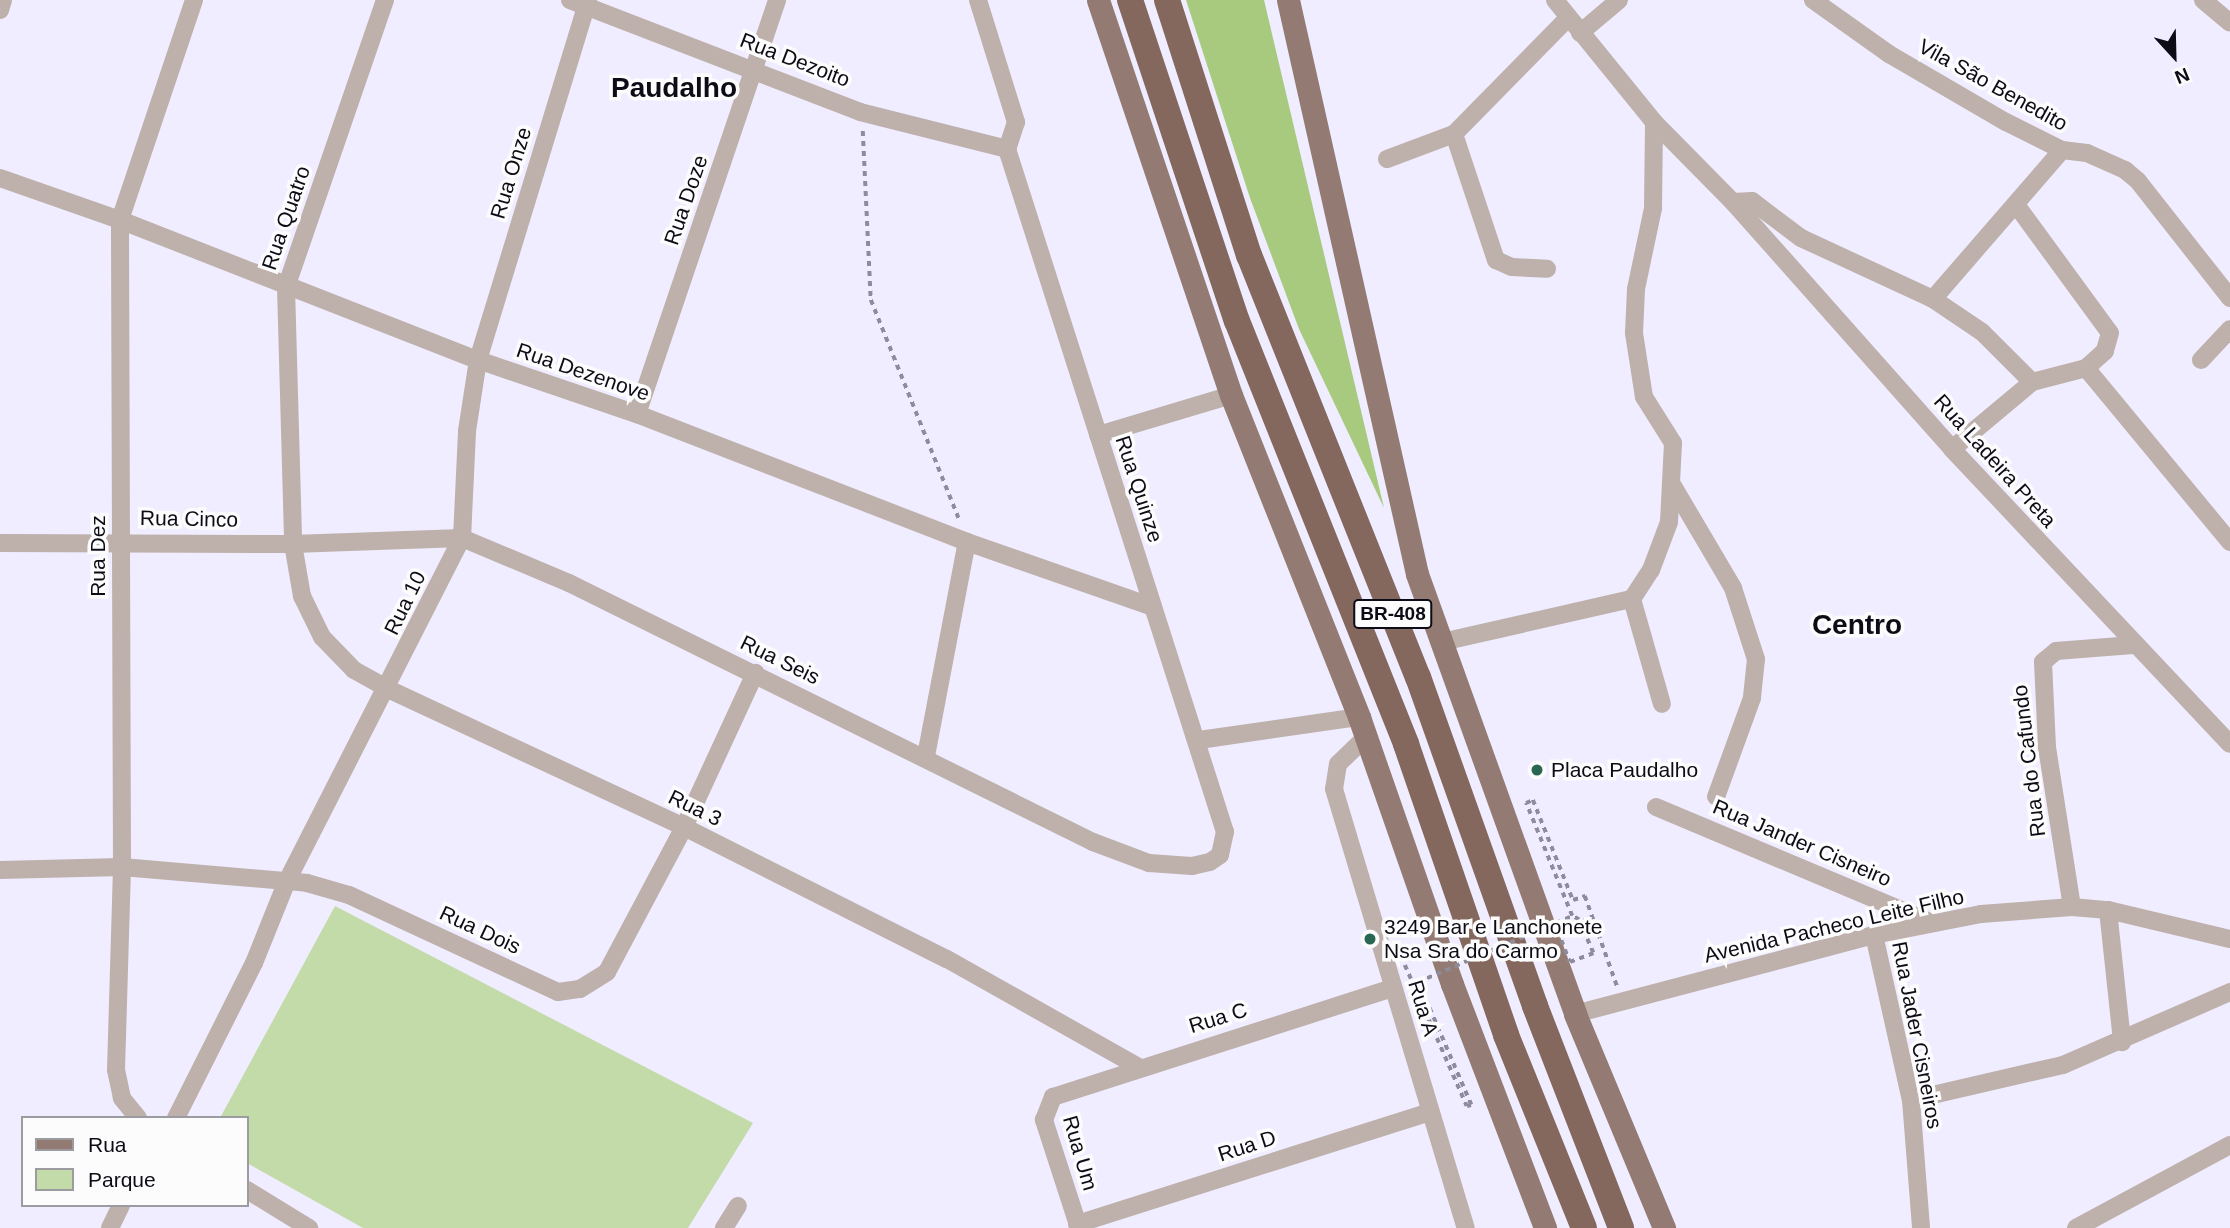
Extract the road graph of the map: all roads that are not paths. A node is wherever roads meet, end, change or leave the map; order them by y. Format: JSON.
{"nodes":[{"id":1,"x":4,"y":0,"type":"edge"},
{"id":2,"x":194,"y":0,"type":"edge"},
{"id":3,"x":386,"y":0,"type":"edge"},
{"id":4,"x":777,"y":0,"type":"edge"},
{"id":5,"x":978,"y":0,"type":"edge"},
{"id":6,"x":1098,"y":0,"type":"edge"},
{"id":7,"x":1130,"y":0,"type":"edge"},
{"id":8,"x":1167,"y":0,"type":"edge"},
{"id":9,"x":1289,"y":0,"type":"edge"},
{"id":10,"x":1555,"y":0,"type":"edge"},
{"id":11,"x":1619,"y":0,"type":"edge"},
{"id":12,"x":1813,"y":0,"type":"edge"},
{"id":13,"x":2203,"y":0,"type":"edge"},
{"id":14,"x":582,"y":2,"type":"edge"},
{"id":15,"x":0,"y":10,"type":"edge"},
{"id":16,"x":1568,"y":18,"type":"junction"},
{"id":17,"x":2230,"y":23,"type":"edge"},
{"id":18,"x":1580,"y":33,"type":"junction"},
{"id":19,"x":755,"y":68,"type":"junction"},
{"id":20,"x":1654,"y":122,"type":"junction"},
{"id":21,"x":1454,"y":134,"type":"junction"},
{"id":22,"x":1007,"y":149,"type":"junction"},
{"id":23,"x":2062,"y":150,"type":"junction"},
{"id":24,"x":1387,"y":159,"type":"dead end"},
{"id":25,"x":0,"y":178,"type":"edge"},
{"id":26,"x":1733,"y":202,"type":"junction"},
{"id":27,"x":2017,"y":206,"type":"junction"},
{"id":28,"x":120,"y":220,"type":"junction"},
{"id":29,"x":1548,"y":269,"type":"dead end"},
{"id":30,"x":286,"y":286,"type":"junction"},
{"id":31,"x":2230,"y":298,"type":"edge"},
{"id":32,"x":1933,"y":299,"type":"junction"},
{"id":33,"x":2230,"y":329,"type":"edge"},
{"id":34,"x":478,"y":360,"type":"junction"},
{"id":35,"x":2201,"y":360,"type":"dead end"},
{"id":36,"x":2086,"y":368,"type":"junction"},
{"id":37,"x":2032,"y":382,"type":"junction"},
{"id":38,"x":1231,"y":395,"type":"junction"},
{"id":39,"x":637,"y":414,"type":"junction"},
{"id":40,"x":1098,"y":435,"type":"junction"},
{"id":41,"x":1952,"y":449,"type":"junction"},
{"id":42,"x":1673,"y":486,"type":"junction"},
{"id":43,"x":462,"y":538,"type":"junction"},
{"id":44,"x":121,"y":540,"type":"junction"},
{"id":45,"x":967,"y":542,"type":"junction"},
{"id":46,"x":2230,"y":542,"type":"edge"},
{"id":47,"x":0,"y":543,"type":"edge"},
{"id":48,"x":293,"y":544,"type":"junction"},
{"id":49,"x":1632,"y":599,"type":"junction"},
{"id":50,"x":1153,"y":607,"type":"junction"},
{"id":51,"x":1441,"y":642,"type":"junction"},
{"id":52,"x":2133,"y":645,"type":"junction"},
{"id":53,"x":755,"y":673,"type":"junction"},
{"id":54,"x":388,"y":689,"type":"junction"},
{"id":55,"x":1662,"y":704,"type":"dead end"},
{"id":56,"x":1362,"y":727,"type":"junction"},
{"id":57,"x":1199,"y":740,"type":"junction"},
{"id":58,"x":2229,"y":742,"type":"edge"},
{"id":59,"x":926,"y":756,"type":"junction"},
{"id":60,"x":1716,"y":797,"type":"dead end"},
{"id":61,"x":1656,"y":807,"type":"dead end"},
{"id":62,"x":684,"y":827,"type":"junction"},
{"id":63,"x":1225,"y":844,"type":"joint"},
{"id":64,"x":122,"y":867,"type":"junction"},
{"id":65,"x":0,"y":870,"type":"edge"},
{"id":66,"x":287,"y":881,"type":"junction"},
{"id":67,"x":2072,"y":907,"type":"junction"},
{"id":68,"x":2108,"y":910,"type":"junction"},
{"id":69,"x":1930,"y":922,"type":"junction"},
{"id":70,"x":1874,"y":935,"type":"junction"},
{"id":71,"x":2230,"y":939,"type":"edge"},
{"id":72,"x":1393,"y":988,"type":"junction"},
{"id":73,"x":2230,"y":992,"type":"edge"},
{"id":74,"x":1576,"y":1014,"type":"junction"},
{"id":75,"x":2122,"y":1042,"type":"junction"},
{"id":76,"x":1139,"y":1067,"type":"junction"},
{"id":77,"x":1057,"y":1094,"type":"joint"},
{"id":78,"x":1911,"y":1100,"type":"junction"},
{"id":79,"x":1430,"y":1112,"type":"junction"},
{"id":80,"x":136,"y":1116,"type":"edge"},
{"id":81,"x":177,"y":1116,"type":"edge"},
{"id":82,"x":2230,"y":1145,"type":"edge"},
{"id":83,"x":248,"y":1191,"type":"edge"},
{"id":84,"x":738,"y":1206,"type":"dead end"},
{"id":85,"x":120,"y":1207,"type":"edge"},
{"id":86,"x":1466,"y":1225,"type":"edge"},
{"id":87,"x":1078,"y":1226,"type":"edge"},
{"id":88,"x":110,"y":1228,"type":"edge"},
{"id":89,"x":309,"y":1228,"type":"edge"},
{"id":90,"x":724,"y":1228,"type":"edge"},
{"id":91,"x":1545,"y":1228,"type":"edge"},
{"id":92,"x":1584,"y":1228,"type":"edge"},
{"id":93,"x":1621,"y":1228,"type":"edge"},
{"id":94,"x":1664,"y":1228,"type":"edge"},
{"id":95,"x":1921,"y":1228,"type":"edge"},
{"id":96,"x":2076,"y":1228,"type":"edge"}],
"edges":[{"from":1,"to":15,"type":"street"},
{"from":2,"to":28,"type":"street","name":"Rua Dez"},
{"from":3,"to":30,"type":"street","name":"Rua Quatro"},
{"from":4,"to":19,"type":"street","name":"Rua Doze"},
{"from":5,"to":22,"type":"street"},
{"from":6,"to":38,"type":"main road"},
{"from":7,"to":92,"type":"highway","number":"BR-408"},
{"from":8,"to":93,"type":"highway","number":"BR-408"},
{"from":9,"to":51,"type":"main road"},
{"from":10,"to":16,"type":"street","name":"Rua Ladeira Preta"},
{"from":11,"to":18,"type":"street"},
{"from":12,"to":23,"type":"street","name":"Vila São Benedito"},
{"from":13,"to":17,"type":"street"},
{"from":14,"to":19,"type":"street","name":"Rua Dezoito"},
{"from":14,"to":34,"type":"street","name":"Rua Onze"},
{"from":16,"to":18,"type":"street","name":"Rua Ladeira Preta"},
{"from":16,"to":21,"type":"street"},
{"from":18,"to":20,"type":"street","name":"Rua Ladeira Preta"},
{"from":19,"to":22,"type":"street","name":"Rua Dezoito"},
{"from":19,"to":39,"type":"street","name":"Rua Doze"},
{"from":20,"to":26,"type":"street","name":"Rua Ladeira Preta"},
{"from":20,"to":42,"type":"street"},
{"from":21,"to":24,"type":"street"},
{"from":21,"to":29,"type":"street"},
{"from":22,"to":40,"type":"street","name":"Rua Quinze"},
{"from":23,"to":27,"type":"street"},
{"from":23,"to":31,"type":"street","name":"Vila São Benedito"},
{"from":25,"to":28,"type":"street","name":"Rua Dezenove"},
{"from":26,"to":32,"type":"street"},
{"from":26,"to":41,"type":"street","name":"Rua Ladeira Preta"},
{"from":27,"to":32,"type":"street"},
{"from":27,"to":36,"type":"street"},
{"from":28,"to":30,"type":"street","name":"Rua Dezenove"},
{"from":28,"to":44,"type":"street","name":"Rua Dez"},
{"from":30,"to":34,"type":"street","name":"Rua Dezenove"},
{"from":30,"to":48,"type":"street","name":"Rua Quatro"},
{"from":32,"to":37,"type":"street"},
{"from":33,"to":35,"type":"street"},
{"from":34,"to":39,"type":"street","name":"Rua Dezenove"},
{"from":34,"to":43,"type":"street"},
{"from":36,"to":37,"type":"street"},
{"from":36,"to":46,"type":"street"},
{"from":37,"to":41,"type":"street"},
{"from":38,"to":40,"type":"street"},
{"from":38,"to":56,"type":"main road"},
{"from":39,"to":45,"type":"street","name":"Rua Dezenove"},
{"from":40,"to":50,"type":"street","name":"Rua Quinze"},
{"from":41,"to":52,"type":"street","name":"Rua Ladeira Preta"},
{"from":42,"to":49,"type":"street"},
{"from":42,"to":60,"type":"street"},
{"from":43,"to":48,"type":"street","name":"Rua Seis"},
{"from":43,"to":53,"type":"street","name":"Rua Seis"},
{"from":43,"to":54,"type":"street","name":"Rua 10"},
{"from":44,"to":47,"type":"street","name":"Rua Cinco"},
{"from":44,"to":48,"type":"street","name":"Rua Cinco"},
{"from":44,"to":64,"type":"street","name":"Rua Dez"},
{"from":45,"to":50,"type":"street","name":"Rua Dezenove"},
{"from":45,"to":59,"type":"street"},
{"from":48,"to":54,"type":"street","name":"Rua 3"},
{"from":49,"to":51,"type":"street"},
{"from":49,"to":55,"type":"street"},
{"from":50,"to":57,"type":"street","name":"Rua Quinze"},
{"from":51,"to":74,"type":"main road"},
{"from":52,"to":58,"type":"street","name":"Rua Ladeira Preta"},
{"from":52,"to":67,"type":"street","name":"Rua do Cafundo"},
{"from":53,"to":59,"type":"street","name":"Rua Seis"},
{"from":53,"to":62,"type":"street","name":"Rua Dois"},
{"from":54,"to":62,"type":"street","name":"Rua 3"},
{"from":54,"to":66,"type":"street","name":"Rua 10"},
{"from":56,"to":57,"type":"street"},
{"from":56,"to":72,"type":"street","name":"Rua A"},
{"from":56,"to":91,"type":"main road"},
{"from":57,"to":63,"type":"street","name":"Rua Quinze"},
{"from":59,"to":63,"type":"street","name":"Rua Seis"},
{"from":61,"to":69,"type":"street","name":"Rua Jander Cisneiro"},
{"from":62,"to":66,"type":"street","name":"Rua Dois"},
{"from":62,"to":76,"type":"street","name":"Rua 3"},
{"from":64,"to":65,"type":"street","name":"Rua Dois"},
{"from":64,"to":66,"type":"street","name":"Rua Dois"},
{"from":64,"to":80,"type":"street","name":"Rua Dez"},
{"from":66,"to":81,"type":"street","name":"Rua 10"},
{"from":67,"to":68,"type":"street","name":"Avenida Pacheco Leite Filho"},
{"from":67,"to":69,"type":"street","name":"Avenida Pacheco Leite Filho"},
{"from":68,"to":71,"type":"street","name":"Avenida Pacheco Leite Filho"},
{"from":68,"to":75,"type":"street"},
{"from":69,"to":70,"type":"street","name":"Avenida Pacheco Leite Filho"},
{"from":70,"to":74,"type":"street","name":"Avenida Pacheco Leite Filho"},
{"from":70,"to":78,"type":"street","name":"Rua Jader Cisneiros"},
{"from":72,"to":76,"type":"street","name":"Rua C"},
{"from":72,"to":79,"type":"street","name":"Rua A"},
{"from":73,"to":75,"type":"street"},
{"from":74,"to":94,"type":"main road"},
{"from":75,"to":78,"type":"street"},
{"from":76,"to":77,"type":"street","name":"Rua C"},
{"from":77,"to":87,"type":"street","name":"Rua Um"},
{"from":78,"to":95,"type":"street","name":"Rua Jader Cisneiros"},
{"from":79,"to":86,"type":"street","name":"Rua A"},
{"from":79,"to":87,"type":"street","name":"Rua D"},
{"from":82,"to":96,"type":"street"},
{"from":83,"to":89,"type":"street"},
{"from":84,"to":90,"type":"street"},
{"from":85,"to":88,"type":"street"}]}
